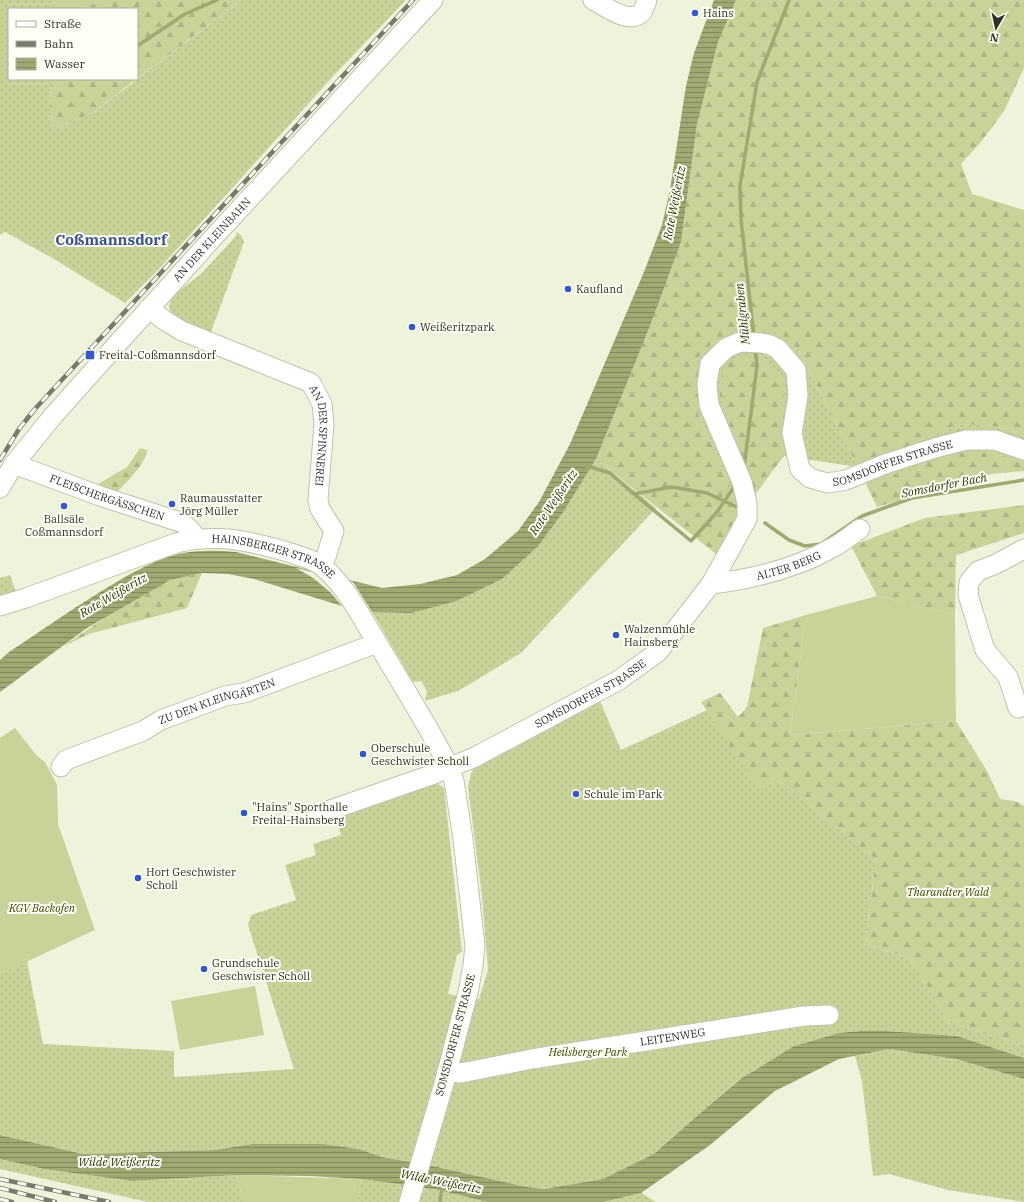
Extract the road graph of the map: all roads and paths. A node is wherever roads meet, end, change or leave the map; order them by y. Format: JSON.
{"nodes":[{"id":1,"x":433,"y":0,"type":"edge"},
{"id":2,"x":593,"y":0,"type":"edge"},
{"id":3,"x":647,"y":0,"type":"edge"},
{"id":4,"x":149,"y":308,"type":"junction"},
{"id":5,"x":1024,"y":450,"type":"edge"},
{"id":6,"x":14,"y":464,"type":"junction"},
{"id":7,"x":0,"y":488,"type":"edge"},
{"id":8,"x":860,"y":529,"type":"dead end"},
{"id":9,"x":193,"y":539,"type":"junction"},
{"id":10,"x":1024,"y":549,"type":"edge"},
{"id":11,"x":327,"y":570,"type":"junction"},
{"id":12,"x":710,"y":584,"type":"junction"},
{"id":13,"x":0,"y":606,"type":"edge"},
{"id":14,"x":377,"y":643,"type":"junction"},
{"id":15,"x":1018,"y":708,"type":"dead end"},
{"id":16,"x":61,"y":767,"type":"dead end"},
{"id":17,"x":449,"y":767,"type":"junction"},
{"id":18,"x":316,"y":815,"type":"dead end"},
{"id":19,"x":829,"y":1015,"type":"dead end"},
{"id":20,"x":447,"y":1070,"type":"junction"},
{"id":21,"x":409,"y":1201,"type":"edge"}],
"edges":[{"from":1,"to":4,"type":"street","name":"AN DER KLEINBAHN"},
{"from":2,"to":3,"type":"street"},
{"from":4,"to":6,"type":"street","name":"AN DER KLEINBAHN"},
{"from":4,"to":11,"type":"street","name":"AN DER SPINNEREI"},
{"from":5,"to":12,"type":"street","name":"SOMSDORFER STRASSE"},
{"from":6,"to":7,"type":"street","name":"AN DER KLEINBAHN"},
{"from":6,"to":9,"type":"street","name":"FLEISCHERGÄSSCHEN"},
{"from":8,"to":12,"type":"street","name":"ALTER BERG"},
{"from":9,"to":11,"type":"street","name":"HAINSBERGER STRASSE"},
{"from":9,"to":13,"type":"street","name":"HAINSBERGER STRASSE"},
{"from":10,"to":15,"type":"street"},
{"from":11,"to":14,"type":"street","name":"HAINSBERGER STRASSE"},
{"from":12,"to":17,"type":"street","name":"SOMSDORFER STRASSE"},
{"from":14,"to":16,"type":"street","name":"ZU DEN KLEINGÄRTEN"},
{"from":14,"to":17,"type":"street","name":"HAINSBERGER STRASSE"},
{"from":17,"to":18,"type":"street"},
{"from":17,"to":20,"type":"street","name":"SOMSDORFER STRASSE"},
{"from":19,"to":20,"type":"street","name":"LEITENWEG"},
{"from":20,"to":21,"type":"street","name":"SOMSDORFER STRASSE"}]}
